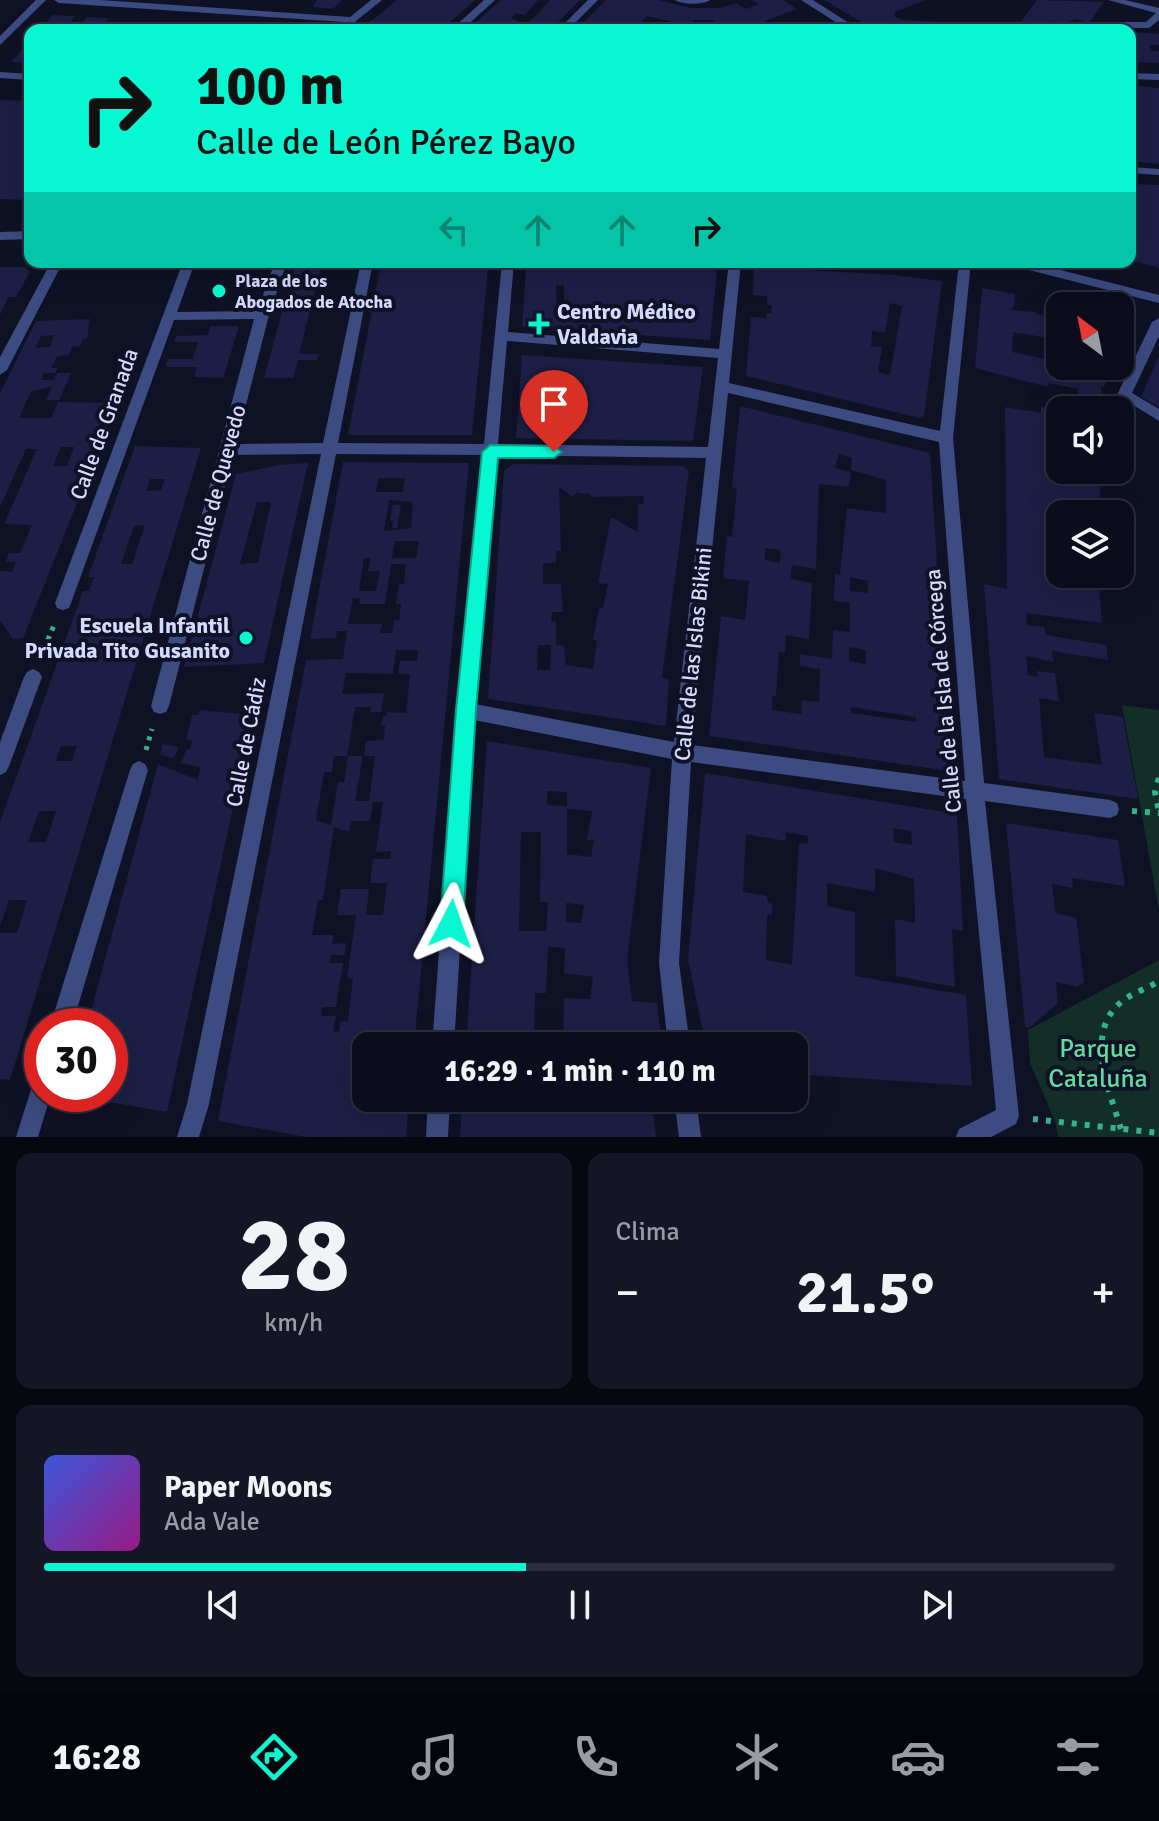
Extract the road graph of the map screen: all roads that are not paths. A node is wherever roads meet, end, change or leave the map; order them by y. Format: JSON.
{"nodes":[{"id":1,"x":41,"y":0,"type":"edge"},
{"id":2,"x":59,"y":0,"type":"edge"},
{"id":3,"x":377,"y":0,"type":"edge"},
{"id":4,"x":490,"y":0,"type":"edge"},
{"id":5,"x":593,"y":0,"type":"edge"},
{"id":6,"x":680,"y":0,"type":"edge"},
{"id":7,"x":705,"y":0,"type":"edge"},
{"id":8,"x":806,"y":0,"type":"edge"},
{"id":9,"x":1113,"y":0,"type":"edge"},
{"id":10,"x":1159,"y":13,"type":"edge"},
{"id":11,"x":352,"y":20,"type":"junction"},
{"id":12,"x":347,"y":24,"type":"edge"},
{"id":13,"x":463,"y":24,"type":"edge"},
{"id":14,"x":569,"y":24,"type":"edge"},
{"id":15,"x":845,"y":24,"type":"edge"},
{"id":16,"x":1136,"y":25,"type":"edge"},
{"id":17,"x":0,"y":42,"type":"edge"},
{"id":18,"x":0,"y":75,"type":"edge"},
{"id":19,"x":1136,"y":76,"type":"edge"},
{"id":20,"x":24,"y":77,"type":"edge"},
{"id":21,"x":1159,"y":77,"type":"edge"},
{"id":22,"x":1136,"y":170,"type":"edge"},
{"id":23,"x":1159,"y":172,"type":"edge"},
{"id":24,"x":24,"y":235,"type":"edge"},
{"id":25,"x":0,"y":236,"type":"edge"},
{"id":26,"x":54,"y":268,"type":"edge"},
{"id":27,"x":187,"y":268,"type":"edge"},
{"id":28,"x":279,"y":268,"type":"edge"},
{"id":29,"x":366,"y":268,"type":"edge"},
{"id":30,"x":507,"y":268,"type":"edge"},
{"id":31,"x":734,"y":268,"type":"edge"},
{"id":32,"x":964,"y":268,"type":"edge"},
{"id":33,"x":1037,"y":268,"type":"edge"},
{"id":34,"x":1159,"y":299,"type":"edge"},
{"id":35,"x":262,"y":315,"type":"junction"},
{"id":36,"x":170,"y":316,"type":"junction"},
{"id":37,"x":1159,"y":322,"type":"edge"},
{"id":38,"x":500,"y":336,"type":"junction"},
{"id":39,"x":723,"y":354,"type":"junction"},
{"id":40,"x":0,"y":370,"type":"edge"},
{"id":41,"x":720,"y":386,"type":"junction"},
{"id":42,"x":1159,"y":416,"type":"edge"},
{"id":43,"x":946,"y":438,"type":"junction"},
{"id":44,"x":329,"y":446,"type":"junction"},
{"id":45,"x":227,"y":450,"type":"junction"},
{"id":46,"x":490,"y":452,"type":"junction"},
{"id":47,"x":714,"y":453,"type":"junction"},
{"id":48,"x":63,"y":603,"type":"road end"},
{"id":49,"x":33,"y":677,"type":"road end"},
{"id":50,"x":160,"y":706,"type":"road end"},
{"id":51,"x":466,"y":710,"type":"junction"},
{"id":52,"x":682,"y":752,"type":"junction"},
{"id":53,"x":0,"y":766,"type":"edge"},
{"id":54,"x":139,"y":770,"type":"road end"},
{"id":55,"x":975,"y":791,"type":"junction"},
{"id":56,"x":1110,"y":809,"type":"dead end"},
{"id":57,"x":66,"y":1008,"type":"edge"},
{"id":58,"x":444,"y":1032,"type":"edge"},
{"id":59,"x":677,"y":1032,"type":"edge"},
{"id":60,"x":35,"y":1112,"type":"edge"},
{"id":61,"x":438,"y":1112,"type":"edge"},
{"id":62,"x":687,"y":1112,"type":"edge"},
{"id":63,"x":27,"y":1137,"type":"edge"},
{"id":64,"x":188,"y":1137,"type":"edge"},
{"id":65,"x":437,"y":1137,"type":"edge"},
{"id":66,"x":690,"y":1137,"type":"edge"},
{"id":67,"x":967,"y":1137,"type":"edge"}],
"edges":[{"from":1,"to":17,"type":"street"},
{"from":2,"to":11,"type":"street"},
{"from":3,"to":11,"type":"street"},
{"from":4,"to":13,"type":"street"},
{"from":5,"to":14,"type":"street"},
{"from":6,"to":7,"type":"street"},
{"from":8,"to":15,"type":"street"},
{"from":9,"to":10,"type":"street"},
{"from":10,"to":16,"type":"street"},
{"from":11,"to":12,"type":"street"},
{"from":18,"to":20,"type":"street"},
{"from":19,"to":21,"type":"street"},
{"from":22,"to":23,"type":"street"},
{"from":24,"to":25,"type":"street"},
{"from":26,"to":40,"type":"street"},
{"from":27,"to":36,"type":"street","name":"Calle de Granada"},
{"from":28,"to":35,"type":"street","name":"Calle de Quevedo"},
{"from":29,"to":44,"type":"street","name":"Calle de Cádiz"},
{"from":30,"to":38,"type":"street"},
{"from":31,"to":39,"type":"street","name":"Calle de las Islas Bikini"},
{"from":32,"to":43,"type":"street","name":"Calle de la Isla de Córcega"},
{"from":33,"to":34,"type":"street"},
{"from":35,"to":36,"type":"street"},
{"from":35,"to":45,"type":"street","name":"Calle de Quevedo"},
{"from":36,"to":48,"type":"street","name":"Calle de Granada"},
{"from":37,"to":42,"type":"street"},
{"from":38,"to":39,"type":"street"},
{"from":38,"to":46,"type":"street"},
{"from":39,"to":41,"type":"street","name":"Calle de las Islas Bikini"},
{"from":41,"to":43,"type":"street"},
{"from":41,"to":47,"type":"street","name":"Calle de las Islas Bikini"},
{"from":43,"to":55,"type":"street","name":"Calle de la Isla de Córcega"},
{"from":44,"to":45,"type":"street"},
{"from":44,"to":46,"type":"street"},
{"from":44,"to":64,"type":"street","name":"Calle de Cádiz"},
{"from":45,"to":50,"type":"street","name":"Calle de Quevedo"},
{"from":46,"to":47,"type":"street"},
{"from":46,"to":51,"type":"street"},
{"from":47,"to":52,"type":"street","name":"Calle de las Islas Bikini"},
{"from":49,"to":53,"type":"street"},
{"from":51,"to":52,"type":"street"},
{"from":51,"to":58,"type":"street"},
{"from":52,"to":55,"type":"street"},
{"from":52,"to":59,"type":"street","name":"Calle de las Islas Bikini"},
{"from":54,"to":57,"type":"street"},
{"from":55,"to":56,"type":"street"},
{"from":55,"to":67,"type":"street","name":"Calle de la Isla de Córcega"},
{"from":60,"to":63,"type":"street"},
{"from":61,"to":65,"type":"street"},
{"from":62,"to":66,"type":"street"}]}
